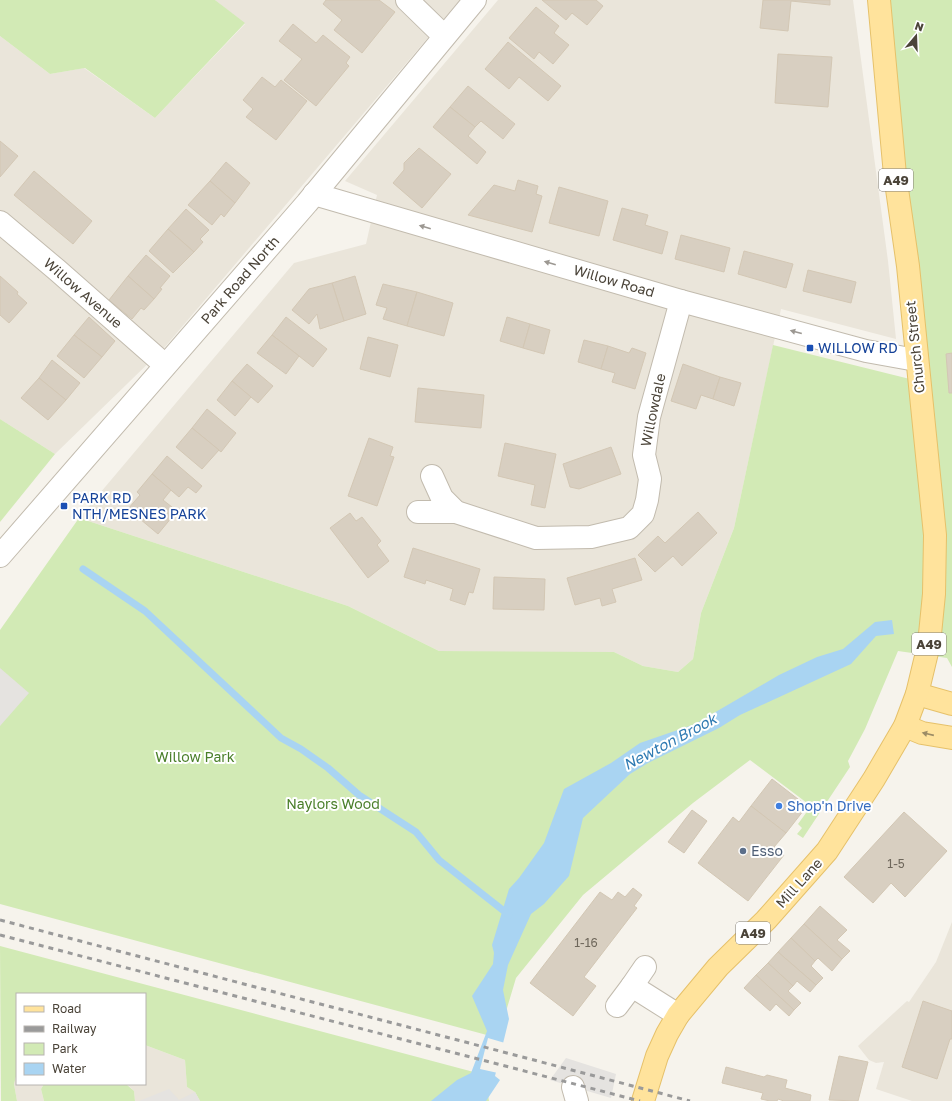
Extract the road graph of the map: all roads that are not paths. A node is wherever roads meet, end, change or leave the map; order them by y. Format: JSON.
{"nodes":[{"id":1,"x":407,"y":0,"type":"edge"},
{"id":2,"x":475,"y":0,"type":"edge"},
{"id":3,"x":879,"y":0,"type":"edge"},
{"id":4,"x":444,"y":36,"type":"junction"},
{"id":5,"x":314,"y":194,"type":"junction"},
{"id":6,"x":0,"y":222,"type":"edge"},
{"id":7,"x":681,"y":300,"type":"junction"},
{"id":8,"x":916,"y":360,"type":"junction"},
{"id":9,"x":165,"y":365,"type":"junction"},
{"id":10,"x":432,"y":476,"type":"dead end"},
{"id":11,"x":418,"y":512,"type":"dead end"},
{"id":12,"x":456,"y":512,"type":"junction"},
{"id":13,"x":0,"y":556,"type":"edge"},
{"id":14,"x":917,"y":694,"type":"junction"},
{"id":15,"x":952,"y":704,"type":"edge"},
{"id":16,"x":905,"y":726,"type":"junction"},
{"id":17,"x":952,"y":738,"type":"edge"},
{"id":18,"x":646,"y":967,"type":"dead end"},
{"id":19,"x":632,"y":986,"type":"junction"},
{"id":20,"x":618,"y":1006,"type":"dead end"},
{"id":21,"x":678,"y":1015,"type":"junction"},
{"id":22,"x":643,"y":1101,"type":"edge"}],
"edges":[{"from":1,"to":4,"type":"street"},
{"from":2,"to":4,"type":"street","name":"Park Road North"},
{"from":3,"to":8,"type":"main road","name":"Church Street","number":"A49"},
{"from":4,"to":5,"type":"street","name":"Park Road North"},
{"from":7,"to":5,"type":"street","name":"Willow Road","one_way":true},
{"from":5,"to":9,"type":"street","name":"Park Road North"},
{"from":6,"to":9,"type":"street","name":"Willow Avenue"},
{"from":8,"to":7,"type":"street","name":"Willow Road","one_way":true},
{"from":7,"to":12,"type":"street","name":"Willowdale"},
{"from":8,"to":14,"type":"main road","name":"Church Street","number":"A49"},
{"from":9,"to":13,"type":"street","name":"Park Road North"},
{"from":10,"to":12,"type":"street","name":"Willowdale"},
{"from":11,"to":12,"type":"street","name":"Willowdale"},
{"from":14,"to":15,"type":"main road"},
{"from":14,"to":16,"type":"main road","name":"Mill Lane","number":"A49"},
{"from":17,"to":16,"type":"main road","one_way":true},
{"from":16,"to":21,"type":"main road","name":"Mill Lane","number":"A49"},
{"from":18,"to":19,"type":"street"},
{"from":19,"to":20,"type":"street"},
{"from":19,"to":21,"type":"street"},
{"from":21,"to":22,"type":"main road","name":"Mill Lane","number":"A49"}]}
